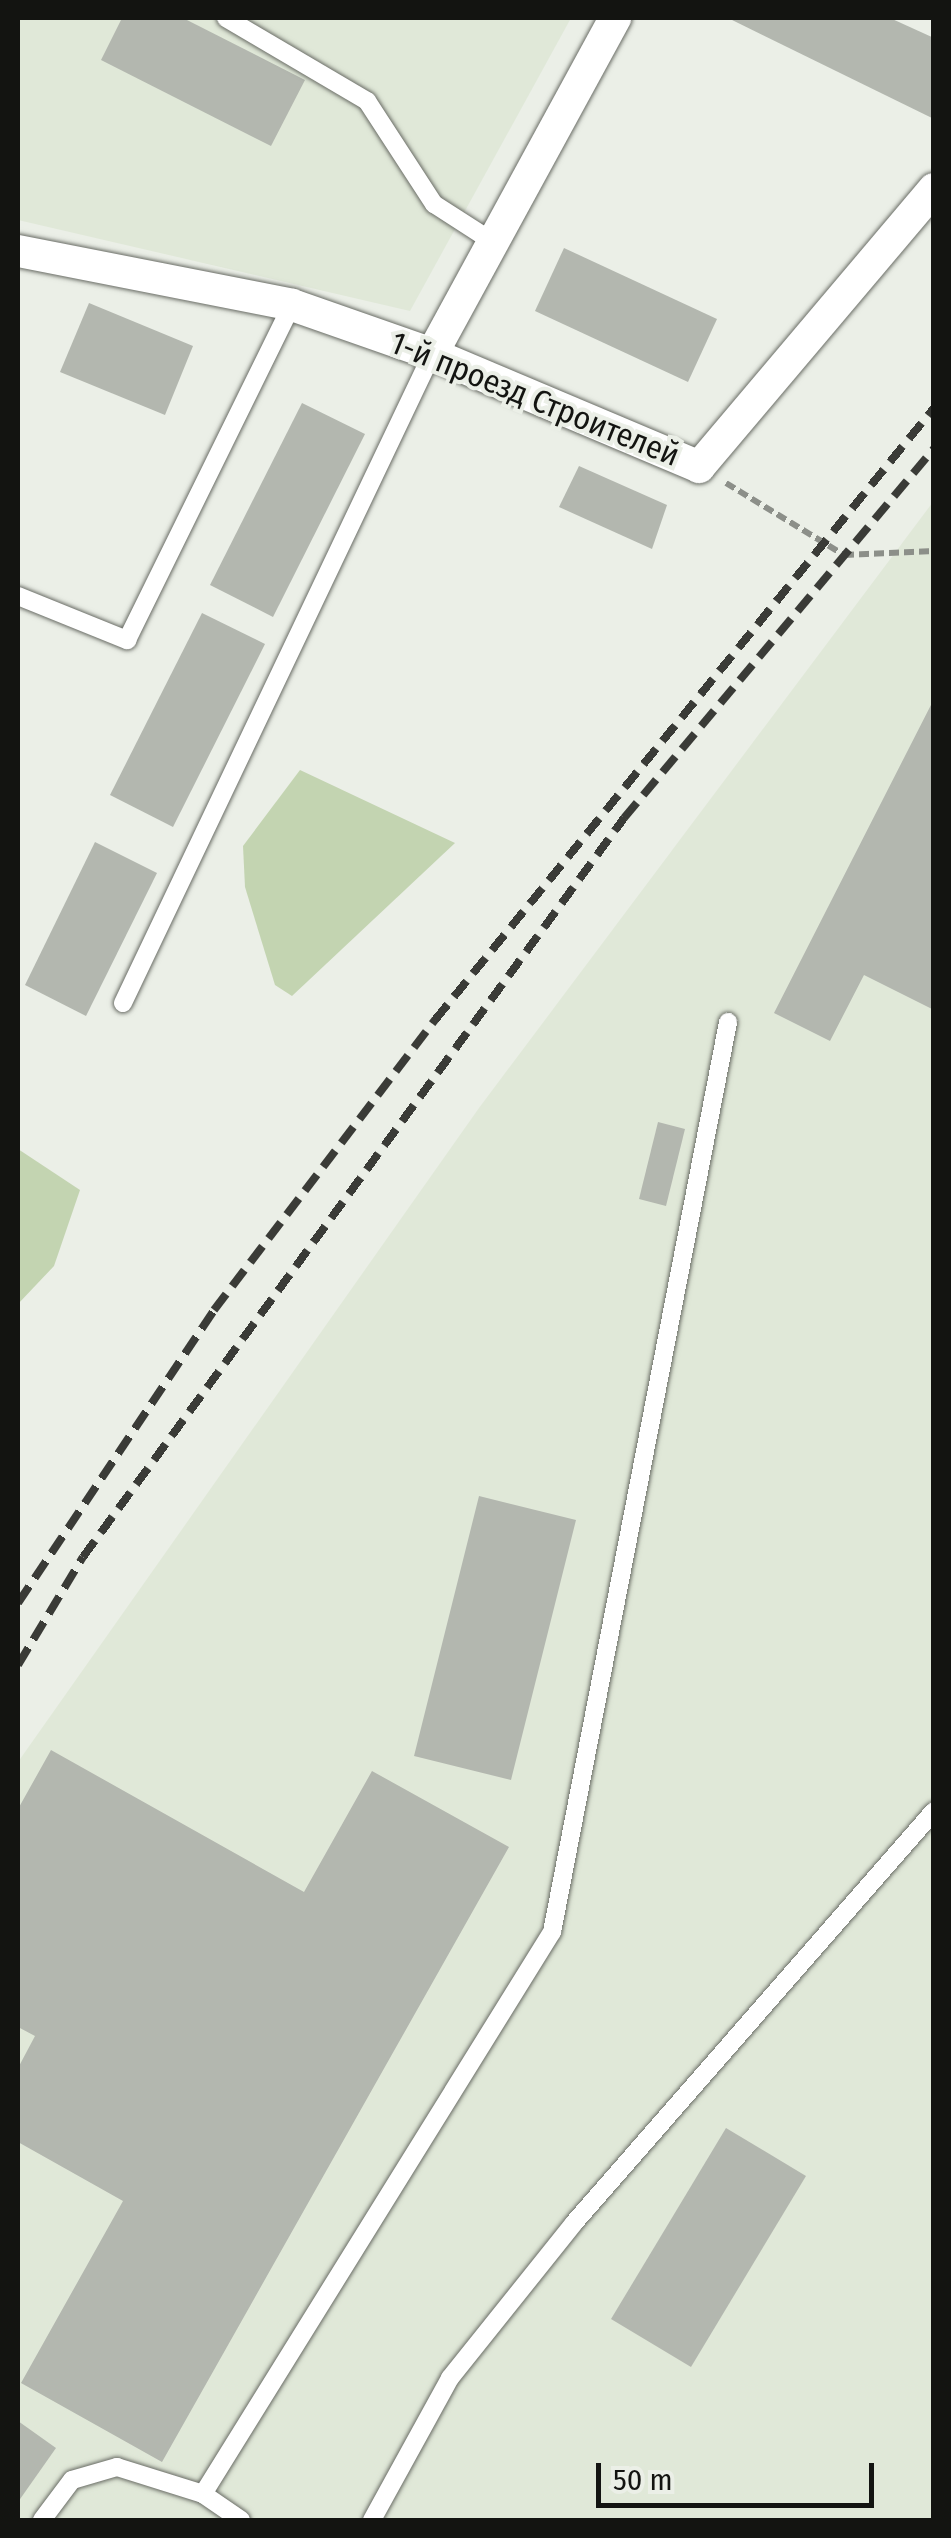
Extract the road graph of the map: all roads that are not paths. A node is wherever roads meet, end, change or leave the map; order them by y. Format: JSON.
{"nodes":[{"id":1,"x":226,"y":18,"type":"edge"},
{"id":2,"x":616,"y":18,"type":"edge"},
{"id":3,"x":934,"y":189,"type":"edge"},
{"id":4,"x":493,"y":242,"type":"junction"},
{"id":5,"x":18,"y":252,"type":"edge"},
{"id":6,"x":292,"y":305,"type":"junction"},
{"id":7,"x":432,"y":354,"type":"junction"},
{"id":8,"x":18,"y":596,"type":"edge"},
{"id":9,"x":123,"y":1003,"type":"dead end"},
{"id":10,"x":728,"y":1022,"type":"dead end"},
{"id":11,"x":934,"y":1811,"type":"edge"},
{"id":12,"x":204,"y":2494,"type":"junction"},
{"id":13,"x":42,"y":2520,"type":"edge"},
{"id":14,"x":241,"y":2520,"type":"edge"},
{"id":15,"x":372,"y":2520,"type":"edge"}],
"edges":[{"from":1,"to":4,"type":"lane"},
{"from":2,"to":4,"type":"street"},
{"from":3,"to":7,"type":"street","name":"1-й проезд Строителей"},
{"from":4,"to":7,"type":"street"},
{"from":5,"to":6,"type":"street","name":"1-й проезд Строителей"},
{"from":6,"to":7,"type":"street","name":"1-й проезд Строителей"},
{"from":6,"to":8,"type":"lane"},
{"from":7,"to":9,"type":"lane"},
{"from":10,"to":12,"type":"lane"},
{"from":11,"to":15,"type":"lane"},
{"from":12,"to":13,"type":"lane"},
{"from":12,"to":14,"type":"lane"}]}
